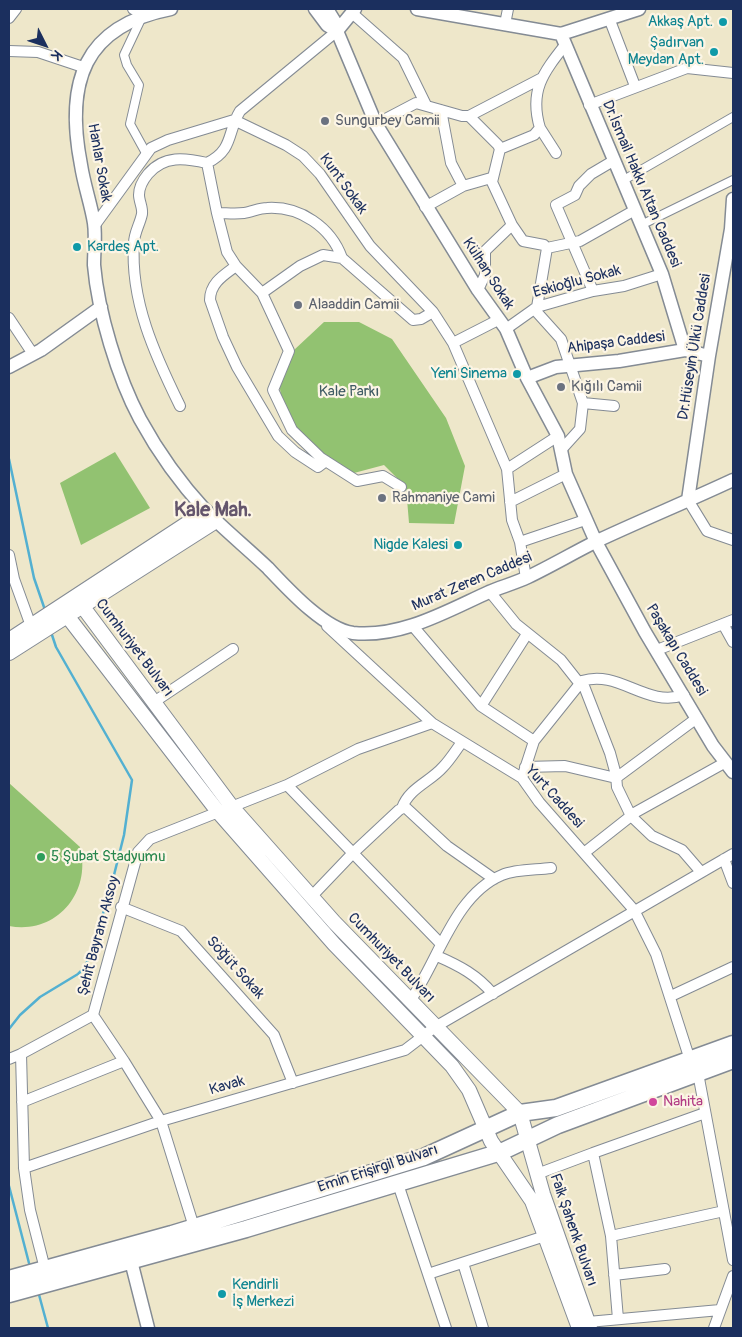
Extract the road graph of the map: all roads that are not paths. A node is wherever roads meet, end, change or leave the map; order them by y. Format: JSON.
{"nodes":[{"id":1,"x":16,"y":9,"type":"edge"},
{"id":2,"x":171,"y":9,"type":"edge"},
{"id":3,"x":315,"y":9,"type":"edge"},
{"id":4,"x":327,"y":9,"type":"edge"},
{"id":5,"x":417,"y":9,"type":"edge"},
{"id":6,"x":508,"y":9,"type":"edge"},
{"id":7,"x":639,"y":9,"type":"edge"},
{"id":8,"x":354,"y":11,"type":"edge"},
{"id":9,"x":443,"y":11,"type":"edge"},
{"id":10,"x":138,"y":12,"type":"edge"},
{"id":11,"x":9,"y":18,"type":"edge"},
{"id":12,"x":608,"y":18,"type":"junction"},
{"id":13,"x":505,"y":24,"type":"junction"},
{"id":14,"x":337,"y":31,"type":"junction"},
{"id":15,"x":563,"y":39,"type":"junction"},
{"id":16,"x":9,"y":51,"type":"edge"},
{"id":17,"x":83,"y":67,"type":"junction"},
{"id":18,"x":733,"y":73,"type":"edge"},
{"id":19,"x":542,"y":78,"type":"junction"},
{"id":20,"x":634,"y":86,"type":"junction"},
{"id":21,"x":426,"y":105,"type":"junction"},
{"id":22,"x":589,"y":105,"type":"junction"},
{"id":23,"x":441,"y":110,"type":"junction"},
{"id":24,"x":469,"y":116,"type":"junction"},
{"id":25,"x":733,"y":117,"type":"edge"},
{"id":26,"x":234,"y":120,"type":"junction"},
{"id":27,"x":376,"y":124,"type":"junction"},
{"id":28,"x":540,"y":128,"type":"junction"},
{"id":29,"x":500,"y":149,"type":"junction"},
{"id":30,"x":146,"y":153,"type":"junction"},
{"id":31,"x":556,"y":153,"type":"dead end"},
{"id":32,"x":613,"y":161,"type":"junction"},
{"id":33,"x":207,"y":163,"type":"junction"},
{"id":34,"x":491,"y":178,"type":"junction"},
{"id":35,"x":733,"y":180,"type":"edge"},
{"id":36,"x":622,"y":181,"type":"junction"},
{"id":37,"x":462,"y":186,"type":"junction"},
{"id":38,"x":733,"y":199,"type":"edge"},
{"id":39,"x":425,"y":207,"type":"junction"},
{"id":40,"x":635,"y":210,"type":"junction"},
{"id":41,"x":216,"y":213,"type":"junction"},
{"id":42,"x":95,"y":225,"type":"junction"},
{"id":43,"x":641,"y":225,"type":"junction"},
{"id":44,"x":512,"y":226,"type":"junction"},
{"id":45,"x":573,"y":242,"type":"junction"},
{"id":46,"x":547,"y":248,"type":"junction"},
{"id":47,"x":342,"y":258,"type":"junction"},
{"id":48,"x":236,"y":266,"type":"junction"},
{"id":49,"x":662,"y":274,"type":"junction"},
{"id":50,"x":478,"y":290,"type":"junction"},
{"id":51,"x":593,"y":291,"type":"junction"},
{"id":52,"x":262,"y":293,"type":"junction"},
{"id":53,"x":101,"y":307,"type":"junction"},
{"id":54,"x":535,"y":308,"type":"junction"},
{"id":55,"x":433,"y":312,"type":"junction"},
{"id":56,"x":9,"y":318,"type":"edge"},
{"id":57,"x":502,"y":325,"type":"junction"},
{"id":58,"x":453,"y":343,"type":"junction"},
{"id":59,"x":685,"y":350,"type":"junction"},
{"id":60,"x":33,"y":354,"type":"junction"},
{"id":61,"x":709,"y":356,"type":"junction"},
{"id":62,"x":569,"y":364,"type":"junction"},
{"id":63,"x":9,"y":367,"type":"edge"},
{"id":64,"x":527,"y":378,"type":"junction"},
{"id":65,"x":583,"y":403,"type":"junction"},
{"id":66,"x":180,"y":406,"type":"dead end"},
{"id":67,"x":614,"y":406,"type":"dead end"},
{"id":68,"x":558,"y":436,"type":"junction"},
{"id":69,"x":561,"y":450,"type":"junction"},
{"id":70,"x":326,"y":461,"type":"junction"},
{"id":71,"x":506,"y":469,"type":"junction"},
{"id":72,"x":566,"y":474,"type":"junction"},
{"id":73,"x":733,"y":480,"type":"edge"},
{"id":74,"x":401,"y":487,"type":"dead end"},
{"id":75,"x":688,"y":500,"type":"junction"},
{"id":76,"x":510,"y":502,"type":"junction"},
{"id":77,"x":206,"y":511,"type":"junction"},
{"id":78,"x":585,"y":520,"type":"junction"},
{"id":79,"x":216,"y":521,"type":"junction"},
{"id":80,"x":733,"y":540,"type":"edge"},
{"id":81,"x":520,"y":542,"type":"junction"},
{"id":82,"x":596,"y":542,"type":"junction"},
{"id":83,"x":9,"y":555,"type":"edge"},
{"id":84,"x":526,"y":578,"type":"junction"},
{"id":85,"x":12,"y":580,"type":"edge"},
{"id":86,"x":490,"y":592,"type":"junction"},
{"id":87,"x":303,"y":603,"type":"junction"},
{"id":88,"x":77,"y":604,"type":"junction"},
{"id":89,"x":60,"y":618,"type":"junction"},
{"id":90,"x":733,"y":620,"type":"edge"},
{"id":91,"x":723,"y":624,"type":"junction"},
{"id":92,"x":412,"y":625,"type":"junction"},
{"id":93,"x":37,"y":626,"type":"junction"},
{"id":94,"x":527,"y":634,"type":"junction"},
{"id":95,"x":9,"y":640,"type":"edge"},
{"id":96,"x":733,"y":642,"type":"edge"},
{"id":97,"x":234,"y":649,"type":"dead end"},
{"id":98,"x":657,"y":650,"type":"junction"},
{"id":99,"x":9,"y":653,"type":"edge"},
{"id":100,"x":581,"y":683,"type":"junction"},
{"id":101,"x":684,"y":695,"type":"junction"},
{"id":102,"x":154,"y":702,"type":"junction"},
{"id":103,"x":481,"y":706,"type":"junction"},
{"id":104,"x":698,"y":718,"type":"junction"},
{"id":105,"x":432,"y":724,"type":"junction"},
{"id":106,"x":462,"y":742,"type":"junction"},
{"id":107,"x":534,"y":742,"type":"junction"},
{"id":108,"x":525,"y":767,"type":"junction"},
{"id":109,"x":730,"y":767,"type":"edge"},
{"id":110,"x":522,"y":778,"type":"junction"},
{"id":111,"x":616,"y":778,"type":"junction"},
{"id":112,"x":287,"y":785,"type":"junction"},
{"id":113,"x":232,"y":807,"type":"junction"},
{"id":114,"x":402,"y":808,"type":"junction"},
{"id":115,"x":219,"y":813,"type":"junction"},
{"id":116,"x":631,"y":816,"type":"junction"},
{"id":117,"x":353,"y":853,"type":"junction"},
{"id":118,"x":584,"y":853,"type":"junction"},
{"id":119,"x":729,"y":856,"type":"edge"},
{"id":120,"x":551,"y":868,"type":"dead end"},
{"id":121,"x":701,"y":872,"type":"junction"},
{"id":122,"x":494,"y":879,"type":"junction"},
{"id":123,"x":733,"y":883,"type":"edge"},
{"id":124,"x":311,"y":897,"type":"junction"},
{"id":125,"x":121,"y":908,"type":"junction"},
{"id":126,"x":634,"y":910,"type":"junction"},
{"id":127,"x":440,"y":943,"type":"junction"},
{"id":128,"x":437,"y":956,"type":"junction"},
{"id":129,"x":733,"y":968,"type":"edge"},
{"id":130,"x":493,"y":994,"type":"junction"},
{"id":131,"x":671,"y":996,"type":"junction"},
{"id":132,"x":410,"y":1002,"type":"junction"},
{"id":133,"x":93,"y":1015,"type":"junction"},
{"id":134,"x":435,"y":1028,"type":"junction"},
{"id":135,"x":423,"y":1037,"type":"junction"},
{"id":136,"x":733,"y":1044,"type":"edge"},
{"id":137,"x":21,"y":1054,"type":"junction"},
{"id":138,"x":9,"y":1059,"type":"edge"},
{"id":139,"x":733,"y":1060,"type":"edge"},
{"id":140,"x":124,"y":1061,"type":"junction"},
{"id":141,"x":694,"y":1066,"type":"junction"},
{"id":142,"x":293,"y":1083,"type":"junction"},
{"id":143,"x":22,"y":1102,"type":"junction"},
{"id":144,"x":520,"y":1113,"type":"junction"},
{"id":145,"x":705,"y":1113,"type":"junction"},
{"id":146,"x":160,"y":1120,"type":"junction"},
{"id":147,"x":486,"y":1128,"type":"junction"},
{"id":148,"x":527,"y":1142,"type":"junction"},
{"id":149,"x":501,"y":1152,"type":"junction"},
{"id":150,"x":593,"y":1153,"type":"junction"},
{"id":151,"x":24,"y":1168,"type":"junction"},
{"id":152,"x":537,"y":1174,"type":"junction"},
{"id":153,"x":398,"y":1184,"type":"junction"},
{"id":154,"x":724,"y":1210,"type":"junction"},
{"id":155,"x":194,"y":1227,"type":"junction"},
{"id":156,"x":545,"y":1236,"type":"junction"},
{"id":157,"x":611,"y":1236,"type":"junction"},
{"id":158,"x":733,"y":1260,"type":"edge"},
{"id":159,"x":131,"y":1261,"type":"junction"},
{"id":160,"x":463,"y":1263,"type":"junction"},
{"id":161,"x":665,"y":1269,"type":"dead end"},
{"id":162,"x":428,"y":1274,"type":"junction"},
{"id":163,"x":614,"y":1275,"type":"junction"},
{"id":164,"x":47,"y":1276,"type":"junction"},
{"id":165,"x":733,"y":1276,"type":"edge"},
{"id":166,"x":9,"y":1279,"type":"edge"},
{"id":167,"x":9,"y":1294,"type":"edge"},
{"id":168,"x":720,"y":1310,"type":"junction"},
{"id":169,"x":618,"y":1319,"type":"junction"},
{"id":170,"x":586,"y":1326,"type":"edge"},
{"id":171,"x":148,"y":1328,"type":"edge"},
{"id":172,"x":446,"y":1328,"type":"edge"},
{"id":173,"x":483,"y":1328,"type":"edge"},
{"id":174,"x":714,"y":1328,"type":"edge"}],
"edges":[{"from":1,"to":11,"type":"street"},
{"from":2,"to":10,"type":"street","name":"Hanlar Sokak"},
{"from":3,"to":14,"type":"street","name":"Külhan Sokak"},
{"from":4,"to":14,"type":"street","name":"Külhan Sokak"},
{"from":5,"to":9,"type":"street"},
{"from":6,"to":13,"type":"street"},
{"from":7,"to":12,"type":"street"},
{"from":8,"to":14,"type":"street"},
{"from":8,"to":21,"type":"street"},
{"from":9,"to":13,"type":"street"},
{"from":10,"to":17,"type":"street","name":"Hanlar Sokak"},
{"from":10,"to":30,"type":"street"},
{"from":12,"to":15,"type":"street"},
{"from":12,"to":20,"type":"street"},
{"from":13,"to":15,"type":"street"},
{"from":14,"to":26,"type":"street"},
{"from":14,"to":27,"type":"street","name":"Külhan Sokak"},
{"from":15,"to":19,"type":"street"},
{"from":15,"to":22,"type":"street","name":"Dr.İsmail Hakkı Altan Caddesi"},
{"from":16,"to":17,"type":"street"},
{"from":17,"to":42,"type":"street","name":"Hanlar Sokak"},
{"from":18,"to":20,"type":"street"},
{"from":19,"to":24,"type":"street"},
{"from":19,"to":28,"type":"street"},
{"from":20,"to":22,"type":"street"},
{"from":21,"to":23,"type":"street"},
{"from":21,"to":27,"type":"street"},
{"from":22,"to":32,"type":"street","name":"Dr.İsmail Hakkı Altan Caddesi"},
{"from":23,"to":24,"type":"street"},
{"from":23,"to":37,"type":"street"},
{"from":24,"to":29,"type":"street"},
{"from":25,"to":36,"type":"street"},
{"from":26,"to":30,"type":"street"},
{"from":26,"to":33,"type":"street"},
{"from":26,"to":55,"type":"street","name":"Kunt Sokak"},
{"from":27,"to":39,"type":"street","name":"Külhan Sokak"},
{"from":28,"to":29,"type":"street"},
{"from":28,"to":31,"type":"street"},
{"from":29,"to":34,"type":"street"},
{"from":30,"to":42,"type":"street"},
{"from":32,"to":36,"type":"street","name":"Dr.İsmail Hakkı Altan Caddesi"},
{"from":32,"to":45,"type":"street"},
{"from":33,"to":41,"type":"street"},
{"from":33,"to":66,"type":"street"},
{"from":34,"to":37,"type":"street"},
{"from":34,"to":44,"type":"street"},
{"from":35,"to":43,"type":"street"},
{"from":36,"to":40,"type":"street","name":"Dr.İsmail Hakkı Altan Caddesi"},
{"from":37,"to":39,"type":"street"},
{"from":38,"to":61,"type":"street","name":"Dr.Hüseyin Ülkü Caddesi"},
{"from":39,"to":50,"type":"street","name":"Külhan Sokak"},
{"from":40,"to":43,"type":"street","name":"Dr.İsmail Hakkı Altan Caddesi"},
{"from":40,"to":45,"type":"street"},
{"from":41,"to":47,"type":"street"},
{"from":41,"to":48,"type":"street"},
{"from":42,"to":53,"type":"street","name":"Hanlar Sokak"},
{"from":43,"to":49,"type":"street","name":"Dr.İsmail Hakkı Altan Caddesi"},
{"from":44,"to":46,"type":"street"},
{"from":44,"to":50,"type":"street"},
{"from":45,"to":46,"type":"street"},
{"from":45,"to":51,"type":"street"},
{"from":46,"to":54,"type":"street"},
{"from":47,"to":52,"type":"street"},
{"from":47,"to":55,"type":"street"},
{"from":48,"to":52,"type":"street"},
{"from":48,"to":70,"type":"street"},
{"from":49,"to":51,"type":"street","name":"Eskioğlu Sokak"},
{"from":49,"to":59,"type":"street","name":"Dr.İsmail Hakkı Altan Caddesi"},
{"from":50,"to":57,"type":"street","name":"Külhan Sokak"},
{"from":51,"to":54,"type":"street","name":"Eskioğlu Sokak"},
{"from":52,"to":70,"type":"street"},
{"from":53,"to":60,"type":"street"},
{"from":53,"to":77,"type":"street","name":"Murat Zeren Caddesi"},
{"from":54,"to":57,"type":"street","name":"Eskioğlu Sokak"},
{"from":54,"to":62,"type":"street"},
{"from":55,"to":58,"type":"street","name":"Kunt Sokak"},
{"from":56,"to":60,"type":"street"},
{"from":57,"to":58,"type":"street","name":"Eskioğlu Sokak"},
{"from":57,"to":64,"type":"street","name":"Külhan Sokak"},
{"from":58,"to":71,"type":"street","name":"Kunt Sokak"},
{"from":59,"to":61,"type":"street","name":"Ahipaşa Caddesi"},
{"from":59,"to":62,"type":"street","name":"Ahipaşa Caddesi"},
{"from":60,"to":63,"type":"street"},
{"from":61,"to":75,"type":"street","name":"Dr.Hüseyin Ülkü Caddesi"},
{"from":62,"to":64,"type":"street","name":"Ahipaşa Caddesi"},
{"from":62,"to":65,"type":"street"},
{"from":64,"to":68,"type":"street","name":"Külhan Sokak"},
{"from":65,"to":67,"type":"street"},
{"from":65,"to":69,"type":"street"},
{"from":68,"to":69,"type":"street","name":"Külhan Sokak"},
{"from":68,"to":71,"type":"street"},
{"from":69,"to":72,"type":"street","name":"Külhan Sokak"},
{"from":70,"to":74,"type":"street"},
{"from":71,"to":76,"type":"street","name":"Kunt Sokak"},
{"from":72,"to":76,"type":"street"},
{"from":72,"to":78,"type":"street","name":"Külhan Sokak"},
{"from":73,"to":75,"type":"street","name":"Murat Zeren Caddesi"},
{"from":75,"to":80,"type":"street"},
{"from":75,"to":82,"type":"street","name":"Murat Zeren Caddesi"},
{"from":76,"to":81,"type":"street","name":"Kunt Sokak"},
{"from":77,"to":79,"type":"street","name":"Murat Zeren Caddesi"},
{"from":77,"to":88,"type":"main road"},
{"from":78,"to":81,"type":"street"},
{"from":78,"to":82,"type":"street","name":"Külhan Sokak"},
{"from":79,"to":87,"type":"street","name":"Murat Zeren Caddesi"},
{"from":79,"to":88,"type":"main road"},
{"from":81,"to":84,"type":"street","name":"Kunt Sokak"},
{"from":82,"to":84,"type":"street","name":"Murat Zeren Caddesi"},
{"from":82,"to":98,"type":"street","name":"Paşakapı Caddesi"},
{"from":83,"to":85,"type":"street"},
{"from":84,"to":86,"type":"street","name":"Murat Zeren Caddesi"},
{"from":85,"to":93,"type":"street"},
{"from":86,"to":92,"type":"street","name":"Murat Zeren Caddesi"},
{"from":86,"to":94,"type":"street"},
{"from":87,"to":92,"type":"street","name":"Murat Zeren Caddesi"},
{"from":87,"to":105,"type":"street","name":"Yurt Caddesi"},
{"from":88,"to":89,"type":"main road"},
{"from":88,"to":102,"type":"main road","name":"Cumhuriyet Bulvarı"},
{"from":89,"to":93,"type":"main road"},
{"from":89,"to":115,"type":"main road","name":"Cumhuriyet Bulvarı"},
{"from":90,"to":91,"type":"street"},
{"from":91,"to":96,"type":"street"},
{"from":91,"to":98,"type":"street"},
{"from":92,"to":103,"type":"street"},
{"from":93,"to":95,"type":"main road"},
{"from":93,"to":99,"type":"main road"},
{"from":94,"to":100,"type":"street"},
{"from":94,"to":103,"type":"street"},
{"from":97,"to":102,"type":"street"},
{"from":98,"to":101,"type":"street","name":"Paşakapı Caddesi"},
{"from":100,"to":101,"type":"street"},
{"from":100,"to":107,"type":"street"},
{"from":100,"to":111,"type":"street"},
{"from":101,"to":104,"type":"street","name":"Paşakapı Caddesi"},
{"from":102,"to":113,"type":"main road","name":"Cumhuriyet Bulvarı"},
{"from":103,"to":107,"type":"street"},
{"from":104,"to":109,"type":"street","name":"Paşakapı Caddesi"},
{"from":104,"to":111,"type":"street"},
{"from":105,"to":106,"type":"street","name":"Yurt Caddesi"},
{"from":105,"to":112,"type":"street"},
{"from":106,"to":110,"type":"street","name":"Yurt Caddesi"},
{"from":106,"to":114,"type":"street"},
{"from":107,"to":108,"type":"street"},
{"from":108,"to":110,"type":"street"},
{"from":108,"to":111,"type":"street"},
{"from":109,"to":116,"type":"street"},
{"from":110,"to":118,"type":"street","name":"Yurt Caddesi"},
{"from":111,"to":116,"type":"street"},
{"from":112,"to":113,"type":"street"},
{"from":112,"to":117,"type":"street"},
{"from":113,"to":115,"type":"street","name":"Şehit Bayram Aksoy"},
{"from":113,"to":124,"type":"main road","name":"Cumhuriyet Bulvarı"},
{"from":114,"to":117,"type":"street"},
{"from":114,"to":122,"type":"street"},
{"from":115,"to":125,"type":"street","name":"Şehit Bayram Aksoy"},
{"from":115,"to":135,"type":"main road","name":"Cumhuriyet Bulvarı"},
{"from":116,"to":118,"type":"street"},
{"from":116,"to":121,"type":"street"},
{"from":117,"to":124,"type":"street"},
{"from":117,"to":127,"type":"street"},
{"from":118,"to":126,"type":"street","name":"Yurt Caddesi"},
{"from":119,"to":121,"type":"street","name":"Kavak"},
{"from":119,"to":123,"type":"street"},
{"from":120,"to":122,"type":"street"},
{"from":121,"to":126,"type":"street","name":"Kavak"},
{"from":122,"to":127,"type":"street"},
{"from":124,"to":132,"type":"main road","name":"Cumhuriyet Bulvarı"},
{"from":125,"to":133,"type":"street","name":"Şehit Bayram Aksoy"},
{"from":125,"to":142,"type":"street","name":"Söğüt Sokak"},
{"from":126,"to":130,"type":"street","name":"Kavak"},
{"from":126,"to":131,"type":"street","name":"Yurt Caddesi"},
{"from":127,"to":128,"type":"street"},
{"from":128,"to":130,"type":"street"},
{"from":128,"to":132,"type":"street"},
{"from":129,"to":131,"type":"street"},
{"from":130,"to":134,"type":"street","name":"Kavak"},
{"from":131,"to":141,"type":"street","name":"Yurt Caddesi"},
{"from":132,"to":134,"type":"main road","name":"Cumhuriyet Bulvarı"},
{"from":133,"to":137,"type":"street"},
{"from":133,"to":140,"type":"street"},
{"from":134,"to":135,"type":"street","name":"Kavak"},
{"from":134,"to":144,"type":"main road","name":"Cumhuriyet Bulvarı"},
{"from":135,"to":142,"type":"street","name":"Kavak"},
{"from":135,"to":147,"type":"main road","name":"Cumhuriyet Bulvarı"},
{"from":136,"to":141,"type":"main road","name":"Emin Erişirgil Bulvarı"},
{"from":137,"to":138,"type":"street"},
{"from":137,"to":143,"type":"street"},
{"from":139,"to":141,"type":"main road","name":"Emin Erişirgil Bulvarı"},
{"from":140,"to":143,"type":"street"},
{"from":140,"to":146,"type":"street"},
{"from":141,"to":144,"type":"main road","name":"Emin Erişirgil Bulvarı"},
{"from":141,"to":145,"type":"street","name":"Yurt Caddesi"},
{"from":141,"to":148,"type":"main road","name":"Emin Erişirgil Bulvarı"},
{"from":142,"to":146,"type":"street","name":"Kavak"},
{"from":143,"to":151,"type":"street"},
{"from":144,"to":147,"type":"main road","name":"Emin Erişirgil Bulvarı"},
{"from":144,"to":148,"type":"main road","name":"Faik Şahenk Bulvarı"},
{"from":145,"to":150,"type":"street"},
{"from":145,"to":154,"type":"street","name":"Yurt Caddesi"},
{"from":146,"to":151,"type":"street","name":"Kavak"},
{"from":146,"to":155,"type":"street"},
{"from":147,"to":149,"type":"main road","name":"Faik Şahenk Bulvarı"},
{"from":147,"to":155,"type":"main road","name":"Emin Erişirgil Bulvarı"},
{"from":148,"to":149,"type":"main road","name":"Emin Erişirgil Bulvarı"},
{"from":148,"to":152,"type":"main road","name":"Faik Şahenk Bulvarı"},
{"from":149,"to":153,"type":"main road","name":"Emin Erişirgil Bulvarı"},
{"from":149,"to":156,"type":"main road","name":"Faik Şahenk Bulvarı"},
{"from":150,"to":152,"type":"street"},
{"from":150,"to":157,"type":"street"},
{"from":151,"to":164,"type":"street"},
{"from":152,"to":170,"type":"main road","name":"Faik Şahenk Bulvarı"},
{"from":153,"to":159,"type":"main road","name":"Emin Erişirgil Bulvarı"},
{"from":153,"to":162,"type":"street"},
{"from":154,"to":157,"type":"street"},
{"from":154,"to":158,"type":"street","name":"Yurt Caddesi"},
{"from":155,"to":164,"type":"main road","name":"Emin Erişirgil Bulvarı"},
{"from":156,"to":160,"type":"street"},
{"from":156,"to":170,"type":"main road","name":"Faik Şahenk Bulvarı"},
{"from":157,"to":163,"type":"street"},
{"from":159,"to":164,"type":"main road","name":"Emin Erişirgil Bulvarı"},
{"from":159,"to":171,"type":"street"},
{"from":160,"to":162,"type":"street"},
{"from":160,"to":173,"type":"street"},
{"from":161,"to":163,"type":"street"},
{"from":162,"to":172,"type":"street"},
{"from":163,"to":169,"type":"street"},
{"from":164,"to":166,"type":"main road"},
{"from":164,"to":167,"type":"main road"},
{"from":165,"to":168,"type":"street"},
{"from":168,"to":169,"type":"street"},
{"from":168,"to":174,"type":"street"},
{"from":169,"to":170,"type":"street"}]}
